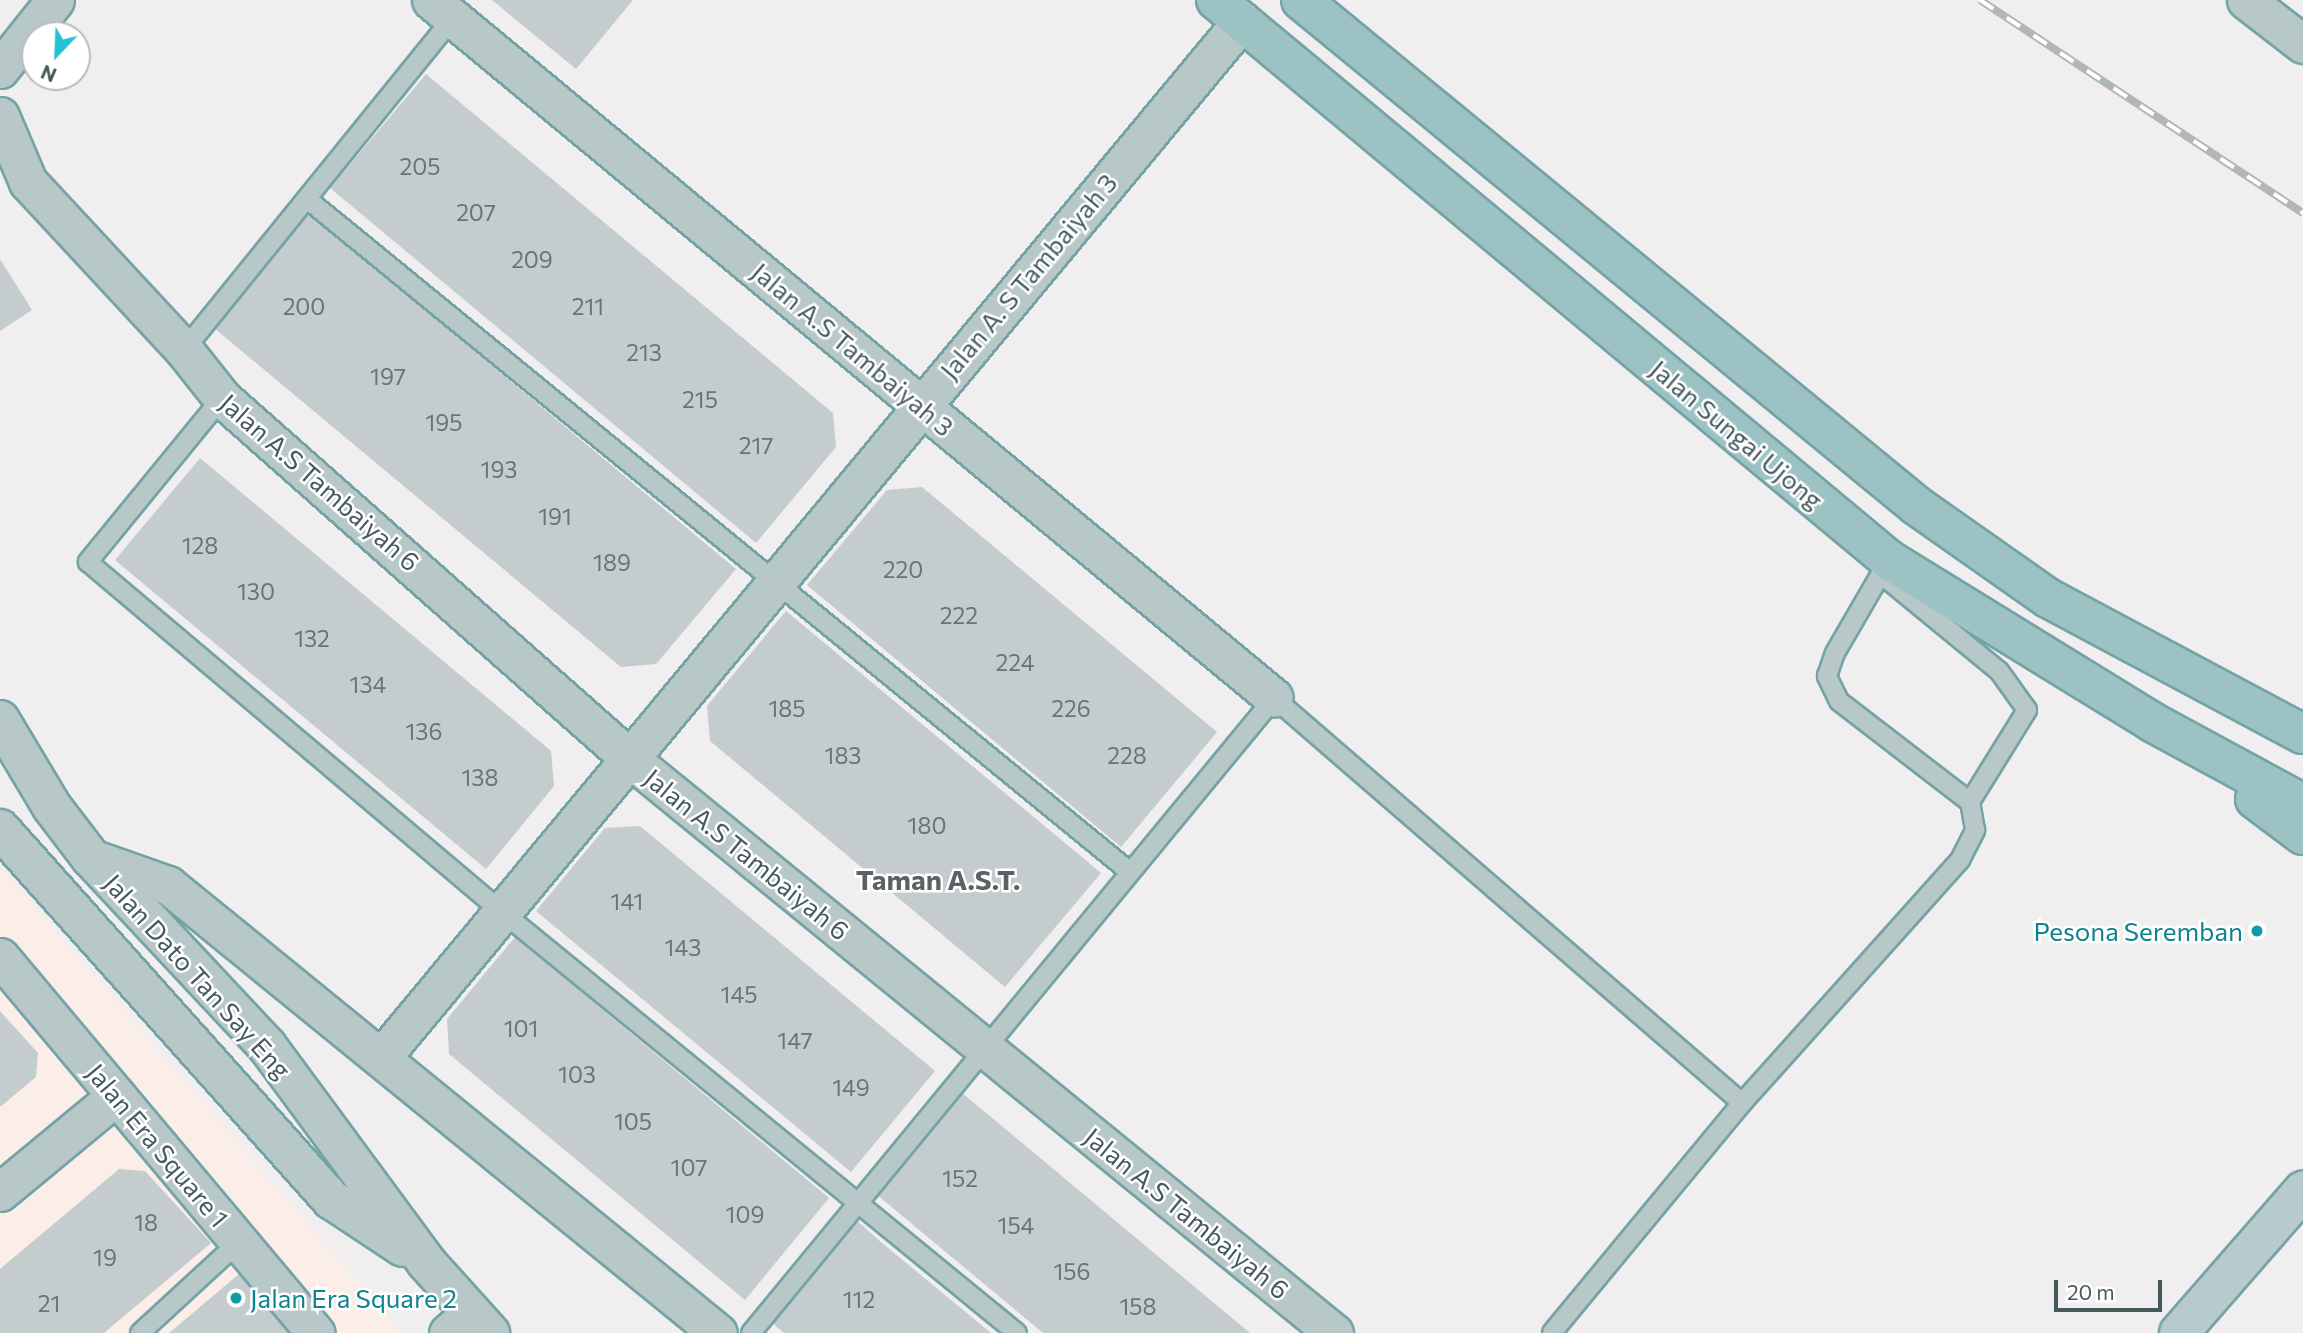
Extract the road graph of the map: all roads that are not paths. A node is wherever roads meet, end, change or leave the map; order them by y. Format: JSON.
{"nodes":[{"id":1,"x":55,"y":0,"type":"edge"},
{"id":2,"x":1301,"y":0,"type":"edge"},
{"id":3,"x":2246,"y":0,"type":"edge"},
{"id":4,"x":442,"y":9,"type":"edge"},
{"id":5,"x":1229,"y":11,"type":"edge"},
{"id":6,"x":2303,"y":44,"type":"edge"},
{"id":7,"x":0,"y":69,"type":"edge"},
{"id":8,"x":0,"y":116,"type":"edge"},
{"id":9,"x":307,"y":200,"type":"junction"},
{"id":10,"x":184,"y":349,"type":"junction"},
{"id":11,"x":222,"y":398,"type":"junction"},
{"id":12,"x":920,"y":405,"type":"junction"},
{"id":13,"x":1885,"y":567,"type":"junction"},
{"id":14,"x":774,"y":582,"type":"junction"},
{"id":15,"x":1274,"y":698,"type":"junction"},
{"id":16,"x":0,"y":720,"type":"edge"},
{"id":17,"x":2152,"y":722,"type":"junction"},
{"id":18,"x":2303,"y":734,"type":"edge"},
{"id":19,"x":629,"y":758,"type":"junction"},
{"id":20,"x":1970,"y":802,"type":"junction"},
{"id":21,"x":2303,"y":804,"type":"edge"},
{"id":22,"x":0,"y":829,"type":"edge"},
{"id":23,"x":2303,"y":835,"type":"edge"},
{"id":24,"x":91,"y":858,"type":"junction"},
{"id":25,"x":1130,"y":872,"type":"junction"},
{"id":26,"x":502,"y":912,"type":"junction"},
{"id":27,"x":0,"y":957,"type":"edge"},
{"id":28,"x":985,"y":1048,"type":"junction"},
{"id":29,"x":381,"y":1058,"type":"junction"},
{"id":30,"x":116,"y":1096,"type":"junction"},
{"id":31,"x":1742,"y":1102,"type":"junction"},
{"id":32,"x":2303,"y":1191,"type":"edge"},
{"id":33,"x":0,"y":1192,"type":"edge"},
{"id":34,"x":858,"y":1203,"type":"junction"},
{"id":35,"x":239,"y":1242,"type":"junction"},
{"id":36,"x":426,"y":1262,"type":"junction"},
{"id":37,"x":470,"y":1326,"type":"edge"},
{"id":38,"x":1315,"y":1327,"type":"edge"},
{"id":39,"x":140,"y":1333,"type":"edge"},
{"id":40,"x":315,"y":1333,"type":"edge"},
{"id":41,"x":718,"y":1333,"type":"edge"},
{"id":42,"x":751,"y":1333,"type":"edge"},
{"id":43,"x":1017,"y":1333,"type":"edge"},
{"id":44,"x":1552,"y":1333,"type":"edge"},
{"id":45,"x":2179,"y":1333,"type":"edge"}],
"edges":[{"from":1,"to":7,"type":"street"},
{"from":2,"to":18,"type":"highway"},
{"from":3,"to":6,"type":"street"},
{"from":4,"to":9,"type":"lane"},
{"from":4,"to":12,"type":"street","name":"Jalan A.S Tambaiyah 3"},
{"from":5,"to":12,"type":"street","name":"Jalan A. S Tambaiyah 3"},
{"from":5,"to":13,"type":"highway","name":"Jalan Sungai Ujong"},
{"from":8,"to":10,"type":"street","name":"Jalan A.S Tambaiyah 6"},
{"from":9,"to":10,"type":"lane"},
{"from":9,"to":14,"type":"lane"},
{"from":10,"to":11,"type":"street","name":"Jalan A.S Tambaiyah 6"},
{"from":11,"to":19,"type":"street","name":"Jalan A.S Tambaiyah 6"},
{"from":11,"to":26,"type":"lane"},
{"from":12,"to":14,"type":"street","name":"Jalan A. S Tambaiyah 3"},
{"from":12,"to":15,"type":"street","name":"Jalan A.S Tambaiyah 3"},
{"from":13,"to":17,"type":"highway","name":"Jalan Sungai Ujong"},
{"from":13,"to":20,"type":"lane"},
{"from":13,"to":20,"type":"lane"},
{"from":14,"to":19,"type":"street","name":"Jalan A. S Tambaiyah 3"},
{"from":14,"to":25,"type":"lane"},
{"from":15,"to":25,"type":"lane"},
{"from":15,"to":31,"type":"lane"},
{"from":16,"to":24,"type":"street","name":"Jalan Dato Tan Say Eng"},
{"from":17,"to":21,"type":"highway","name":"Jalan Sungai Ujong"},
{"from":17,"to":23,"type":"highway"},
{"from":19,"to":26,"type":"street","name":"Jalan A. S Tambaiyah 3"},
{"from":19,"to":28,"type":"street","name":"Jalan A.S Tambaiyah 6"},
{"from":20,"to":31,"type":"lane"},
{"from":22,"to":36,"type":"street","name":"Jalan Dato Tan Say Eng"},
{"from":24,"to":29,"type":"street"},
{"from":24,"to":36,"type":"street","name":"Jalan Dato Tan Say Eng"},
{"from":25,"to":28,"type":"lane"},
{"from":26,"to":29,"type":"street","name":"Jalan A. S Tambaiyah 3"},
{"from":26,"to":34,"type":"lane"},
{"from":27,"to":30,"type":"street","name":"Jalan Era Square 1"},
{"from":28,"to":34,"type":"lane"},
{"from":28,"to":38,"type":"street","name":"Jalan A.S Tambaiyah 6"},
{"from":29,"to":41,"type":"street"},
{"from":30,"to":33,"type":"street"},
{"from":30,"to":35,"type":"street","name":"Jalan Era Square 1"},
{"from":31,"to":44,"type":"lane"},
{"from":32,"to":45,"type":"main road"},
{"from":34,"to":42,"type":"lane"},
{"from":34,"to":43,"type":"lane"},
{"from":35,"to":39,"type":"lane"},
{"from":35,"to":40,"type":"street","name":"Jalan Era Square 1"},
{"from":36,"to":37,"type":"street","name":"Jalan Dato Tan Say Eng"}]}
